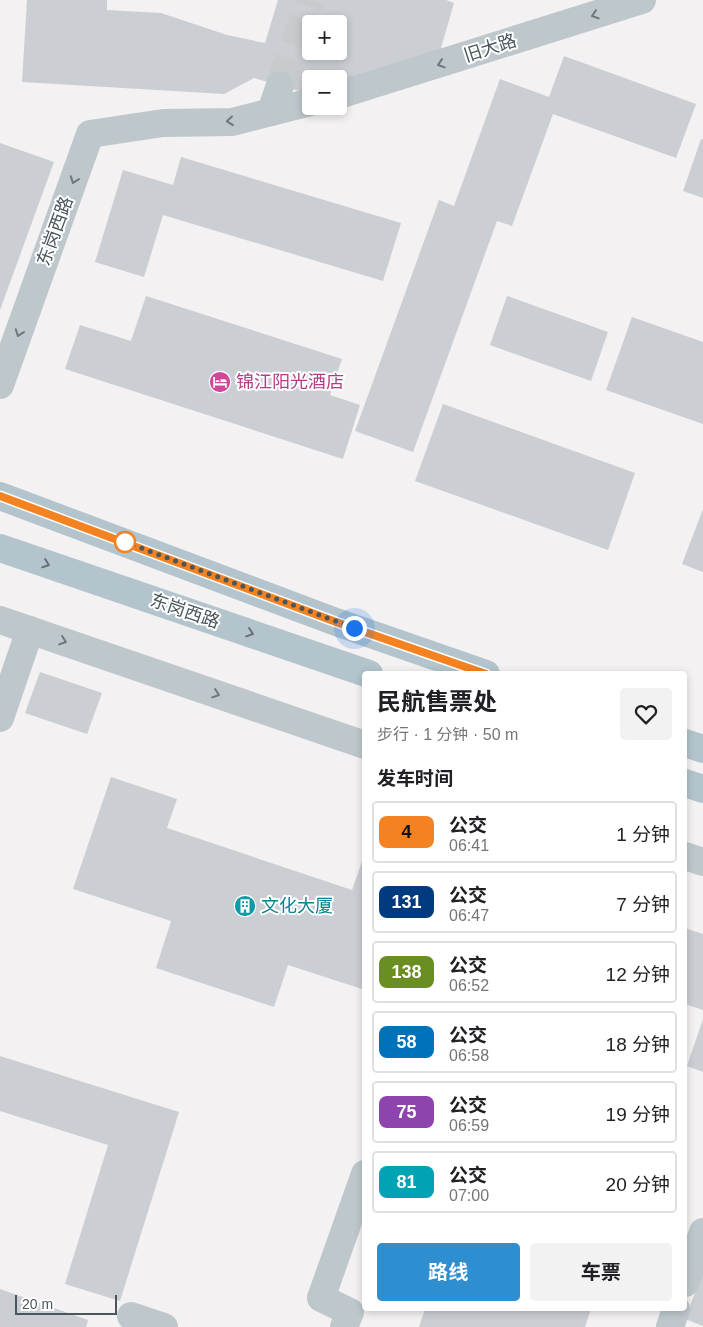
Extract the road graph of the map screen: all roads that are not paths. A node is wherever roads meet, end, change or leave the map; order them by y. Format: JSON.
{"nodes":[{"id":1,"x":642,"y":0,"type":"edge"},
{"id":2,"x":280,"y":85,"type":"tunnel mouth"},
{"id":3,"x":347,"y":92,"type":"edge"},
{"id":4,"x":302,"y":104,"type":"edge"},
{"id":5,"x":271,"y":112,"type":"junction"},
{"id":6,"x":0,"y":385,"type":"edge"},
{"id":7,"x":0,"y":496,"type":"edge"},
{"id":8,"x":0,"y":548,"type":"edge"},
{"id":9,"x":0,"y":620,"type":"edge"},
{"id":10,"x":30,"y":630,"type":"junction"},
{"id":11,"x":477,"y":671,"type":"edge"},
{"id":12,"x":362,"y":672,"type":"edge"},
{"id":13,"x":0,"y":718,"type":"edge"},
{"id":14,"x":687,"y":744,"type":"edge"},
{"id":15,"x":362,"y":745,"type":"edge"},
{"id":16,"x":703,"y":749,"type":"edge"},
{"id":17,"x":687,"y":784,"type":"edge"},
{"id":18,"x":703,"y":789,"type":"edge"},
{"id":19,"x":687,"y":857,"type":"edge"},
{"id":20,"x":703,"y":862,"type":"edge"},
{"id":21,"x":362,"y":1182,"type":"edge"},
{"id":22,"x":703,"y":1232,"type":"edge"},
{"id":23,"x":687,"y":1277,"type":"edge"},
{"id":24,"x":675,"y":1311,"type":"edge"},
{"id":25,"x":131,"y":1316,"type":"dead end"},
{"id":26,"x":164,"y":1327,"type":"edge"},
{"id":27,"x":344,"y":1327,"type":"edge"},
{"id":28,"x":670,"y":1327,"type":"edge"}],
"edges":[{"from":1,"to":3,"type":"street","name":"旧大路","one_way":true},
{"from":2,"to":5,"type":"street"},
{"from":4,"to":5,"type":"street"},
{"from":5,"to":6,"type":"street","name":"东岗西路","one_way":true},
{"from":7,"to":11,"type":"main road"},
{"from":8,"to":12,"type":"main road","name":"东岗西路","one_way":true},
{"from":9,"to":10,"type":"street"},
{"from":10,"to":13,"type":"street"},
{"from":10,"to":15,"type":"street","one_way":true},
{"from":14,"to":16,"type":"main road"},
{"from":17,"to":18,"type":"main road"},
{"from":19,"to":20,"type":"street"},
{"from":21,"to":27,"type":"street"},
{"from":22,"to":23,"type":"street"},
{"from":24,"to":28,"type":"street"},
{"from":25,"to":26,"type":"street"}]}
